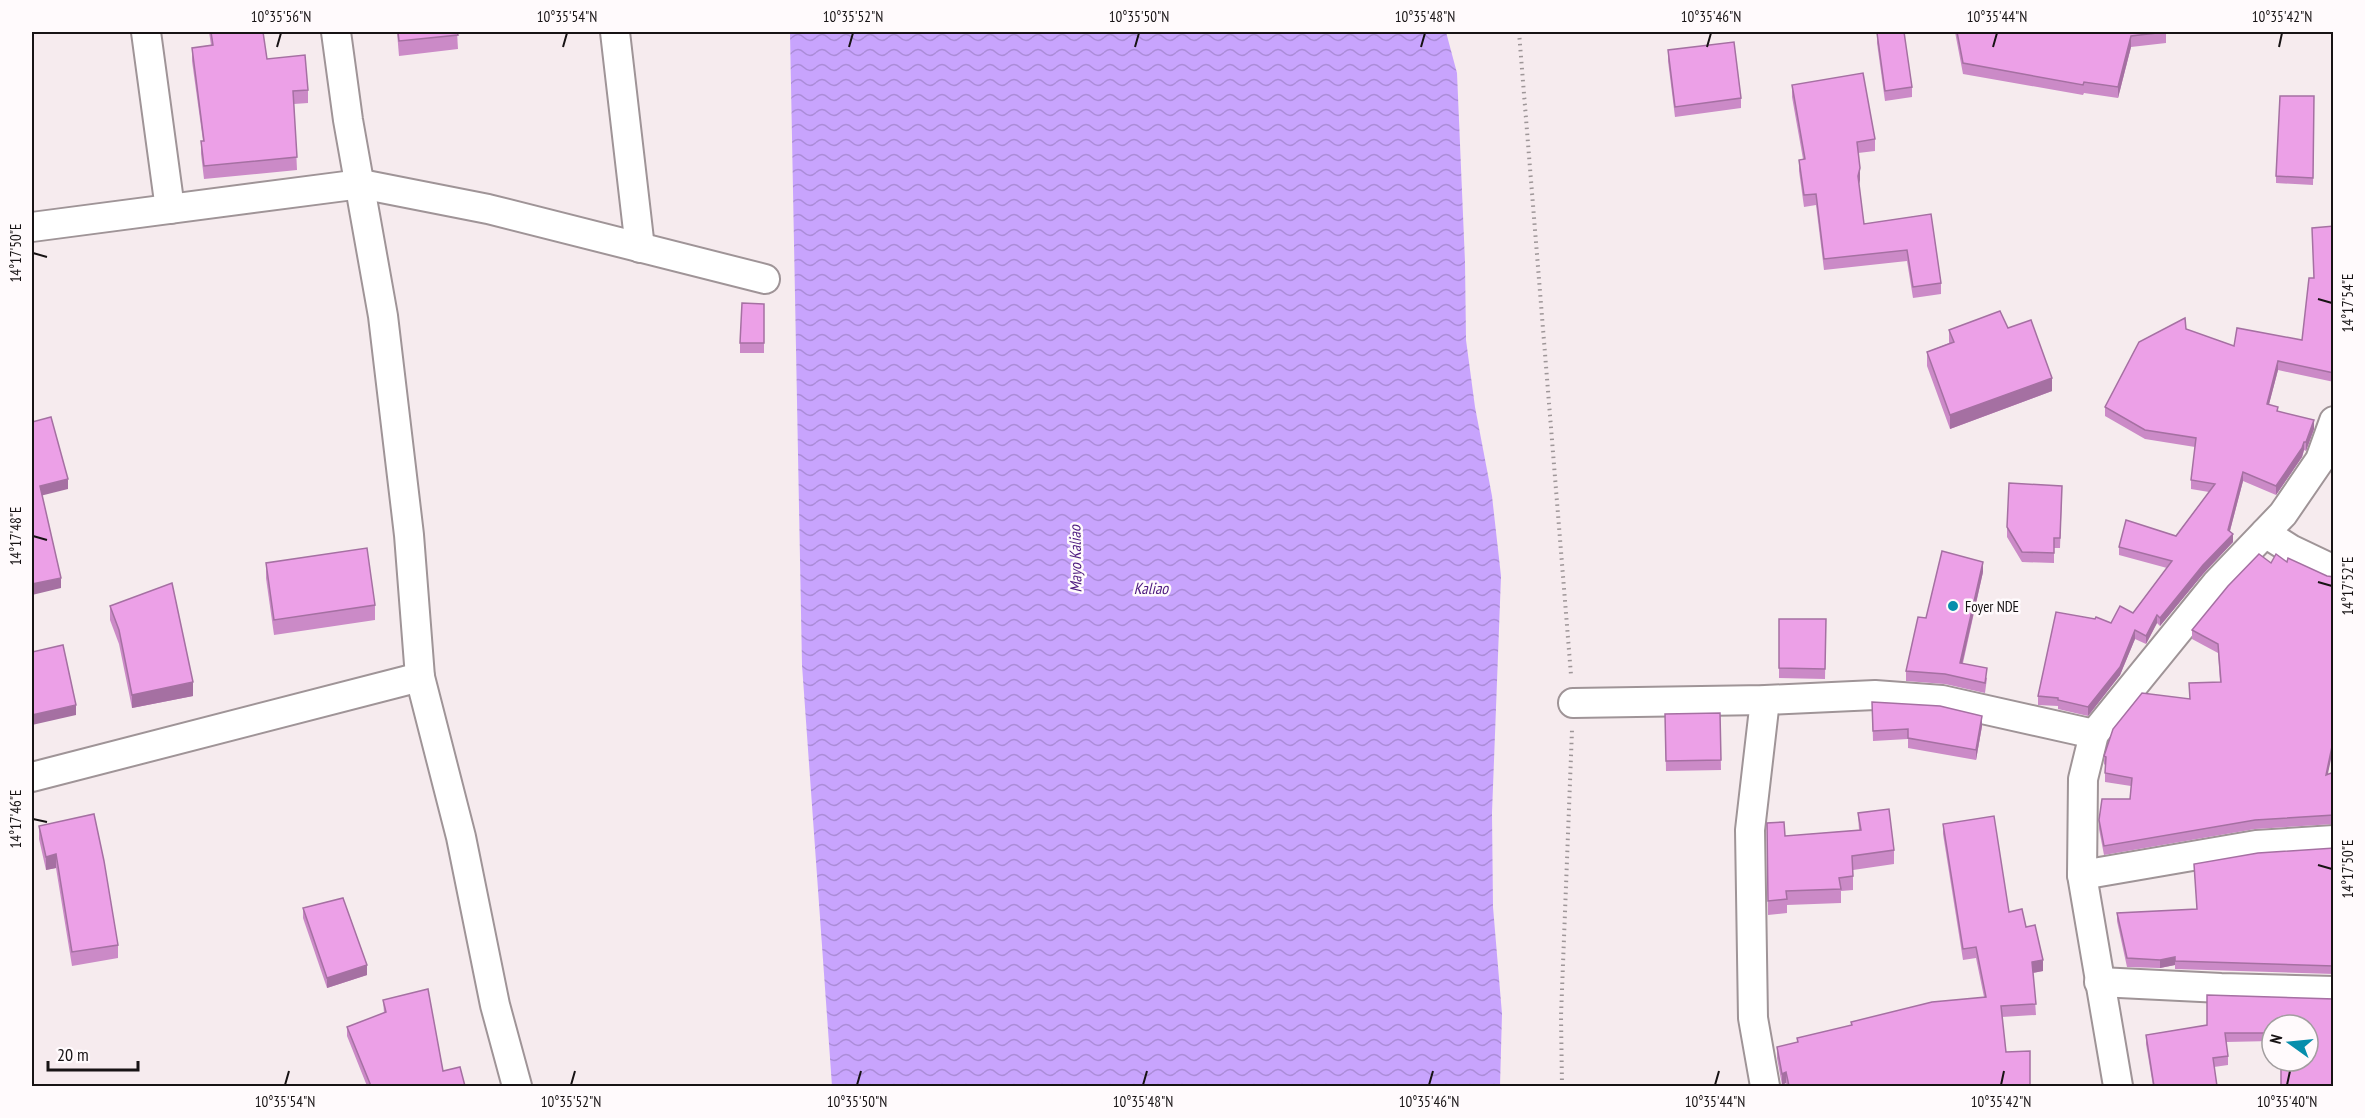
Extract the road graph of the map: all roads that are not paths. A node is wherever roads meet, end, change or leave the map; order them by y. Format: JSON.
{"nodes":[{"id":1,"x":146,"y":32,"type":"edge"},
{"id":2,"x":336,"y":32,"type":"edge"},
{"id":3,"x":615,"y":32,"type":"edge"},
{"id":4,"x":361,"y":184,"type":"junction"},
{"id":5,"x":170,"y":209,"type":"junction"},
{"id":6,"x":32,"y":227,"type":"edge"},
{"id":7,"x":640,"y":248,"type":"junction"},
{"id":8,"x":765,"y":279,"type":"dead end"},
{"id":9,"x":2334,"y":422,"type":"edge"},
{"id":10,"x":2265,"y":533,"type":"junction"},
{"id":11,"x":2334,"y":570,"type":"edge"},
{"id":12,"x":420,"y":677,"type":"junction"},
{"id":13,"x":1765,"y":700,"type":"junction"},
{"id":14,"x":1573,"y":703,"type":"road end"},
{"id":15,"x":2094,"y":734,"type":"junction"},
{"id":16,"x":32,"y":777,"type":"edge"},
{"id":17,"x":2334,"y":840,"type":"edge"},
{"id":18,"x":2082,"y":875,"type":"junction"},
{"id":19,"x":2099,"y":982,"type":"junction"},
{"id":20,"x":2334,"y":991,"type":"edge"},
{"id":21,"x":517,"y":1086,"type":"edge"},
{"id":22,"x":1765,"y":1086,"type":"edge"},
{"id":23,"x":2118,"y":1086,"type":"edge"}],
"edges":[{"from":1,"to":5,"type":"street"},
{"from":2,"to":4,"type":"street"},
{"from":3,"to":7,"type":"street"},
{"from":4,"to":5,"type":"street"},
{"from":4,"to":7,"type":"street"},
{"from":4,"to":12,"type":"street"},
{"from":5,"to":6,"type":"street"},
{"from":7,"to":8,"type":"street"},
{"from":9,"to":10,"type":"street"},
{"from":10,"to":11,"type":"street"},
{"from":10,"to":15,"type":"street"},
{"from":12,"to":16,"type":"street"},
{"from":12,"to":21,"type":"street"},
{"from":13,"to":14,"type":"street"},
{"from":13,"to":15,"type":"street"},
{"from":13,"to":22,"type":"street"},
{"from":15,"to":18,"type":"street"},
{"from":17,"to":18,"type":"street"},
{"from":18,"to":19,"type":"street"},
{"from":19,"to":20,"type":"street"},
{"from":19,"to":23,"type":"street"}]}
